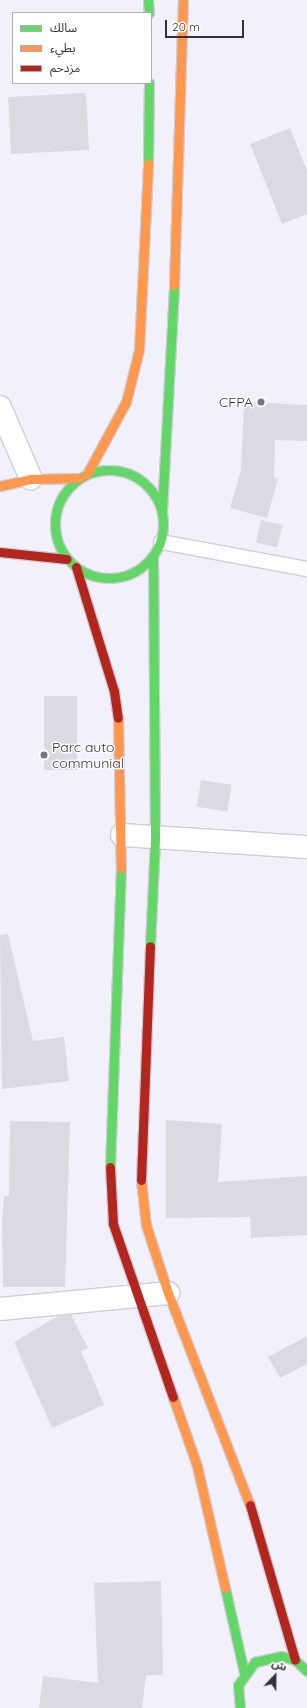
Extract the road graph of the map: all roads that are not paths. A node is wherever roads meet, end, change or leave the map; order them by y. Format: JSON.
{"nodes":[{"id":1,"x":148,"y":0,"type":"edge"},
{"id":2,"x":183,"y":0,"type":"edge"},
{"id":3,"x":149,"y":12,"type":"edge"},
{"id":4,"x":149,"y":84,"type":"edge"},
{"id":5,"x":0,"y":407,"type":"edge"},
{"id":6,"x":84,"y":476,"type":"junction"},
{"id":7,"x":31,"y":479,"type":"junction"},
{"id":8,"x":0,"y":486,"type":"edge"},
{"id":9,"x":162,"y":510,"type":"junction"},
{"id":10,"x":161,"y":542,"type":"junction"},
{"id":11,"x":0,"y":552,"type":"edge"},
{"id":12,"x":153,"y":557,"type":"junction"},
{"id":13,"x":66,"y":558,"type":"junction"},
{"id":14,"x":76,"y":567,"type":"junction"},
{"id":15,"x":307,"y":568,"type":"edge"},
{"id":16,"x":122,"y":835,"type":"junction"},
{"id":17,"x":155,"y":838,"type":"junction"},
{"id":18,"x":307,"y":846,"type":"edge"},
{"id":19,"x":168,"y":1293,"type":"junction"},
{"id":20,"x":136,"y":1297,"type":"junction"},
{"id":21,"x":0,"y":1308,"type":"edge"},
{"id":22,"x":295,"y":1660,"type":"junction"},
{"id":23,"x":307,"y":1671,"type":"edge"},
{"id":24,"x":244,"y":1672,"type":"junction"},
{"id":25,"x":240,"y":1708,"type":"edge"}],
"edges":[{"from":1,"to":3,"type":"main road"},
{"from":2,"to":9,"type":"main road"},
{"from":4,"to":6,"type":"main road"},
{"from":5,"to":7,"type":"street"},
{"from":6,"to":7,"type":"main road"},
{"from":6,"to":9,"type":"main road"},
{"from":6,"to":13,"type":"main road"},
{"from":7,"to":8,"type":"main road"},
{"from":9,"to":10,"type":"main road"},
{"from":10,"to":12,"type":"main road"},
{"from":10,"to":15,"type":"lane"},
{"from":11,"to":13,"type":"main road"},
{"from":12,"to":14,"type":"main road"},
{"from":12,"to":17,"type":"main road"},
{"from":13,"to":14,"type":"main road"},
{"from":14,"to":16,"type":"main road"},
{"from":16,"to":17,"type":"street"},
{"from":16,"to":20,"type":"main road"},
{"from":17,"to":18,"type":"street"},
{"from":17,"to":19,"type":"main road"},
{"from":19,"to":20,"type":"street"},
{"from":19,"to":22,"type":"main road"},
{"from":20,"to":21,"type":"street"},
{"from":20,"to":24,"type":"main road"},
{"from":22,"to":23,"type":"main road"},
{"from":22,"to":24,"type":"main road"},
{"from":24,"to":25,"type":"main road"}]}
